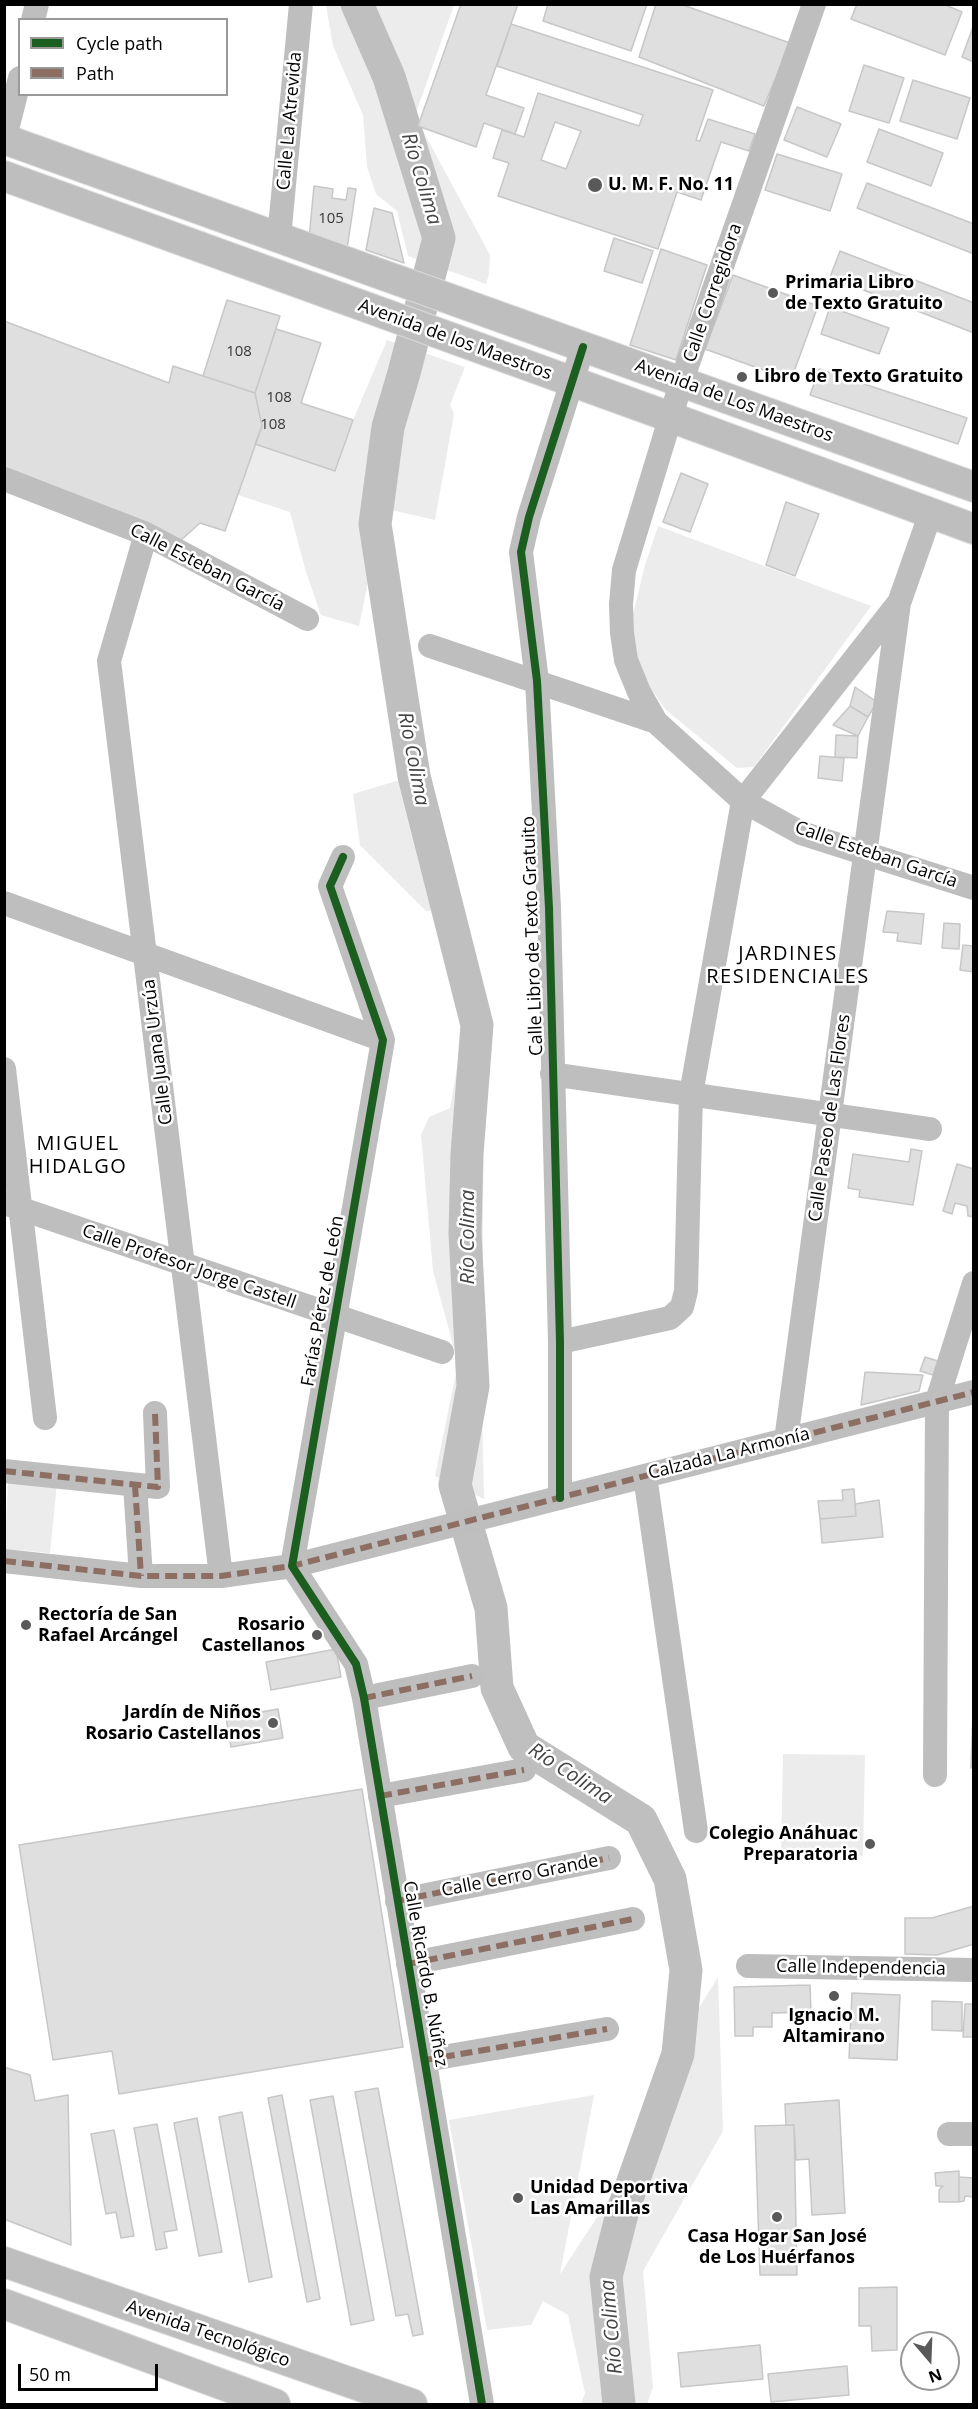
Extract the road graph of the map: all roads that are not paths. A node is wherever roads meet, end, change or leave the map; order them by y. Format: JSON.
{"nodes":[{"id":1,"x":301,"y":4,"type":"edge"},
{"id":2,"x":814,"y":4,"type":"edge"},
{"id":3,"x":18,"y":86,"type":"edge"},
{"id":4,"x":5,"y":140,"type":"edge"},
{"id":5,"x":4,"y":176,"type":"edge"},
{"id":6,"x":279,"y":238,"type":"junction"},
{"id":7,"x":495,"y":314,"type":"joint"},
{"id":8,"x":583,"y":346,"type":"junction"},
{"id":9,"x":571,"y":381,"type":"junction"},
{"id":10,"x":681,"y":383,"type":"junction"},
{"id":11,"x":670,"y":417,"type":"junction"},
{"id":12,"x":4,"y":479,"type":"edge"},
{"id":13,"x":974,"y":486,"type":"edge"},
{"id":14,"x":930,"y":514,"type":"junction"},
{"id":15,"x":974,"y":530,"type":"edge"},
{"id":16,"x":146,"y":534,"type":"junction"},
{"id":17,"x":899,"y":603,"type":"junction"},
{"id":18,"x":307,"y":619,"type":"dead end"},
{"id":19,"x":430,"y":646,"type":"dead end"},
{"id":20,"x":537,"y":681,"type":"junction"},
{"id":21,"x":656,"y":722,"type":"junction"},
{"id":22,"x":743,"y":801,"type":"junction"},
{"id":23,"x":864,"y":853,"type":"junction"},
{"id":24,"x":343,"y":857,"type":"dead end"},
{"id":25,"x":974,"y":888,"type":"edge"},
{"id":26,"x":4,"y":903,"type":"edge"},
{"id":27,"x":146,"y":954,"type":"junction"},
{"id":28,"x":383,"y":1040,"type":"junction"},
{"id":29,"x":4,"y":1069,"type":"edge"},
{"id":30,"x":552,"y":1074,"type":"junction"},
{"id":31,"x":692,"y":1094,"type":"junction"},
{"id":32,"x":831,"y":1114,"type":"junction"},
{"id":33,"x":930,"y":1129,"type":"dead end"},
{"id":34,"x":13,"y":1206,"type":"edge"},
{"id":35,"x":183,"y":1265,"type":"junction"},
{"id":36,"x":974,"y":1283,"type":"edge"},
{"id":37,"x":335,"y":1316,"type":"junction"},
{"id":38,"x":560,"y":1342,"type":"junction"},
{"id":39,"x":442,"y":1352,"type":"dead end"},
{"id":40,"x":974,"y":1392,"type":"edge"},
{"id":41,"x":937,"y":1401,"type":"junction"},
{"id":42,"x":155,"y":1413,"type":"dead end"},
{"id":43,"x":45,"y":1418,"type":"dead end"},
{"id":44,"x":786,"y":1440,"type":"junction"},
{"id":45,"x":4,"y":1471,"type":"edge"},
{"id":46,"x":645,"y":1476,"type":"junction"},
{"id":47,"x":135,"y":1485,"type":"junction"},
{"id":48,"x":560,"y":1498,"type":"junction"},
{"id":49,"x":4,"y":1561,"type":"edge"},
{"id":50,"x":292,"y":1566,"type":"junction"},
{"id":51,"x":141,"y":1576,"type":"junction"},
{"id":52,"x":221,"y":1576,"type":"junction"},
{"id":53,"x":472,"y":1676,"type":"dead end"},
{"id":54,"x":364,"y":1698,"type":"junction"},
{"id":55,"x":524,"y":1770,"type":"dead end"},
{"id":56,"x":935,"y":1775,"type":"dead end"},
{"id":57,"x":380,"y":1796,"type":"junction"},
{"id":58,"x":696,"y":1831,"type":"dead end"},
{"id":59,"x":609,"y":1858,"type":"dead end"},
{"id":60,"x":397,"y":1901,"type":"junction"},
{"id":61,"x":633,"y":1919,"type":"dead end"},
{"id":62,"x":408,"y":1964,"type":"junction"},
{"id":63,"x":748,"y":1966,"type":"dead end"},
{"id":64,"x":974,"y":1970,"type":"edge"},
{"id":65,"x":607,"y":2029,"type":"dead end"},
{"id":66,"x":425,"y":2060,"type":"junction"},
{"id":67,"x":949,"y":2134,"type":"dead end"},
{"id":68,"x":974,"y":2134,"type":"edge"},
{"id":69,"x":4,"y":2262,"type":"edge"},
{"id":70,"x":4,"y":2304,"type":"edge"},
{"id":71,"x":275,"y":2404,"type":"edge"},
{"id":72,"x":412,"y":2404,"type":"edge"},
{"id":73,"x":482,"y":2404,"type":"edge"}],
"edges":[{"from":1,"to":6,"type":"street","name":"Calle La Atrevida"},
{"from":2,"to":10,"type":"street","name":"Calle Corregidora"},
{"from":3,"to":4,"type":"street"},
{"from":4,"to":6,"type":"main road","name":"Avenida de los Maestros"},
{"from":5,"to":9,"type":"main road","name":"Avenida de los Maestros"},
{"from":6,"to":7,"type":"main road","name":"Avenida de los Maestros"},
{"from":7,"to":8,"type":"main road","name":"Avenida de Los Maestros"},
{"from":8,"to":9,"type":"street","name":"Calle Libro de Texto Gratuito"},
{"from":8,"to":10,"type":"main road","name":"Avenida de Los Maestros"},
{"from":9,"to":11,"type":"main road","name":"Avenida de los Maestros"},
{"from":9,"to":20,"type":"street","name":"Calle Libro de Texto Gratuito"},
{"from":10,"to":11,"type":"street","name":"Calle Corregidora"},
{"from":10,"to":13,"type":"main road","name":"Avenida de Los Maestros"},
{"from":11,"to":14,"type":"main road","name":"Avenida de los Maestros"},
{"from":11,"to":21,"type":"street","name":"Calle Corregidora"},
{"from":12,"to":16,"type":"street","name":"Calle Esteban García"},
{"from":14,"to":15,"type":"main road","name":"Avenida de los Maestros"},
{"from":14,"to":17,"type":"street","name":"Calle Paseo de Las Flores"},
{"from":16,"to":18,"type":"street","name":"Calle Esteban García"},
{"from":16,"to":27,"type":"street","name":"Calle Juana Urzúa"},
{"from":17,"to":22,"type":"street"},
{"from":17,"to":23,"type":"street","name":"Calle Paseo de Las Flores"},
{"from":19,"to":20,"type":"street","name":"Calle Esteban García"},
{"from":20,"to":21,"type":"street","name":"Calle Esteban García"},
{"from":20,"to":30,"type":"street","name":"Calle Libro de Texto Gratuito"},
{"from":21,"to":22,"type":"street","name":"Calle Esteban García"},
{"from":22,"to":23,"type":"street","name":"Calle Esteban García"},
{"from":22,"to":31,"type":"street"},
{"from":23,"to":25,"type":"street","name":"Calle Esteban García"},
{"from":23,"to":32,"type":"street","name":"Calle Paseo de Las Flores"},
{"from":24,"to":28,"type":"street"},
{"from":26,"to":27,"type":"street"},
{"from":27,"to":28,"type":"street"},
{"from":27,"to":35,"type":"street","name":"Calle Juana Urzúa"},
{"from":28,"to":37,"type":"street","name":"Farías Pérez de León"},
{"from":29,"to":34,"type":"street"},
{"from":30,"to":31,"type":"street"},
{"from":30,"to":38,"type":"street","name":"Calle Libro de Texto Gratuito"},
{"from":31,"to":32,"type":"street"},
{"from":31,"to":38,"type":"street"},
{"from":32,"to":33,"type":"street"},
{"from":32,"to":44,"type":"street","name":"Calle Paseo de Las Flores"},
{"from":34,"to":35,"type":"street","name":"Calle Profesor Jorge Castell"},
{"from":34,"to":43,"type":"street"},
{"from":35,"to":37,"type":"street","name":"Calle Profesor Jorge Castell"},
{"from":35,"to":52,"type":"street","name":"Calle Juana Urzúa"},
{"from":36,"to":41,"type":"street"},
{"from":37,"to":39,"type":"street","name":"Calle Profesor Jorge Castell"},
{"from":37,"to":50,"type":"street","name":"Farías Pérez de León"},
{"from":38,"to":48,"type":"street","name":"Calle Libro de Texto Gratuito"},
{"from":40,"to":41,"type":"street","name":"Calzada La Armonía"},
{"from":41,"to":44,"type":"street","name":"Calzada La Armonía"},
{"from":41,"to":56,"type":"street"},
{"from":42,"to":47,"type":"street"},
{"from":44,"to":46,"type":"street","name":"Calzada La Armonía"},
{"from":45,"to":47,"type":"street"},
{"from":46,"to":48,"type":"street","name":"Calzada La Armonía"},
{"from":46,"to":58,"type":"street"},
{"from":47,"to":51,"type":"street"},
{"from":48,"to":50,"type":"street","name":"Calzada La Armonía"},
{"from":49,"to":51,"type":"street"},
{"from":50,"to":52,"type":"street"},
{"from":50,"to":54,"type":"street","name":"Calle Ricardo B. Núñez"},
{"from":51,"to":52,"type":"street"},
{"from":53,"to":54,"type":"street"},
{"from":54,"to":57,"type":"street","name":"Calle Ricardo B. Núñez"},
{"from":55,"to":57,"type":"street"},
{"from":57,"to":60,"type":"street","name":"Calle Ricardo B. Núñez"},
{"from":59,"to":60,"type":"street","name":"Calle Cerro Grande"},
{"from":60,"to":62,"type":"street","name":"Calle Ricardo B. Núñez"},
{"from":61,"to":62,"type":"street"},
{"from":62,"to":66,"type":"street","name":"Calle Ricardo B. Núñez"},
{"from":63,"to":64,"type":"street","name":"Calle Independencia"},
{"from":65,"to":66,"type":"street"},
{"from":66,"to":73,"type":"street","name":"Calle Ricardo B. Núñez"},
{"from":67,"to":68,"type":"street"},
{"from":69,"to":72,"type":"main road","name":"Avenida Tecnológico"},
{"from":70,"to":71,"type":"main road"}]}
